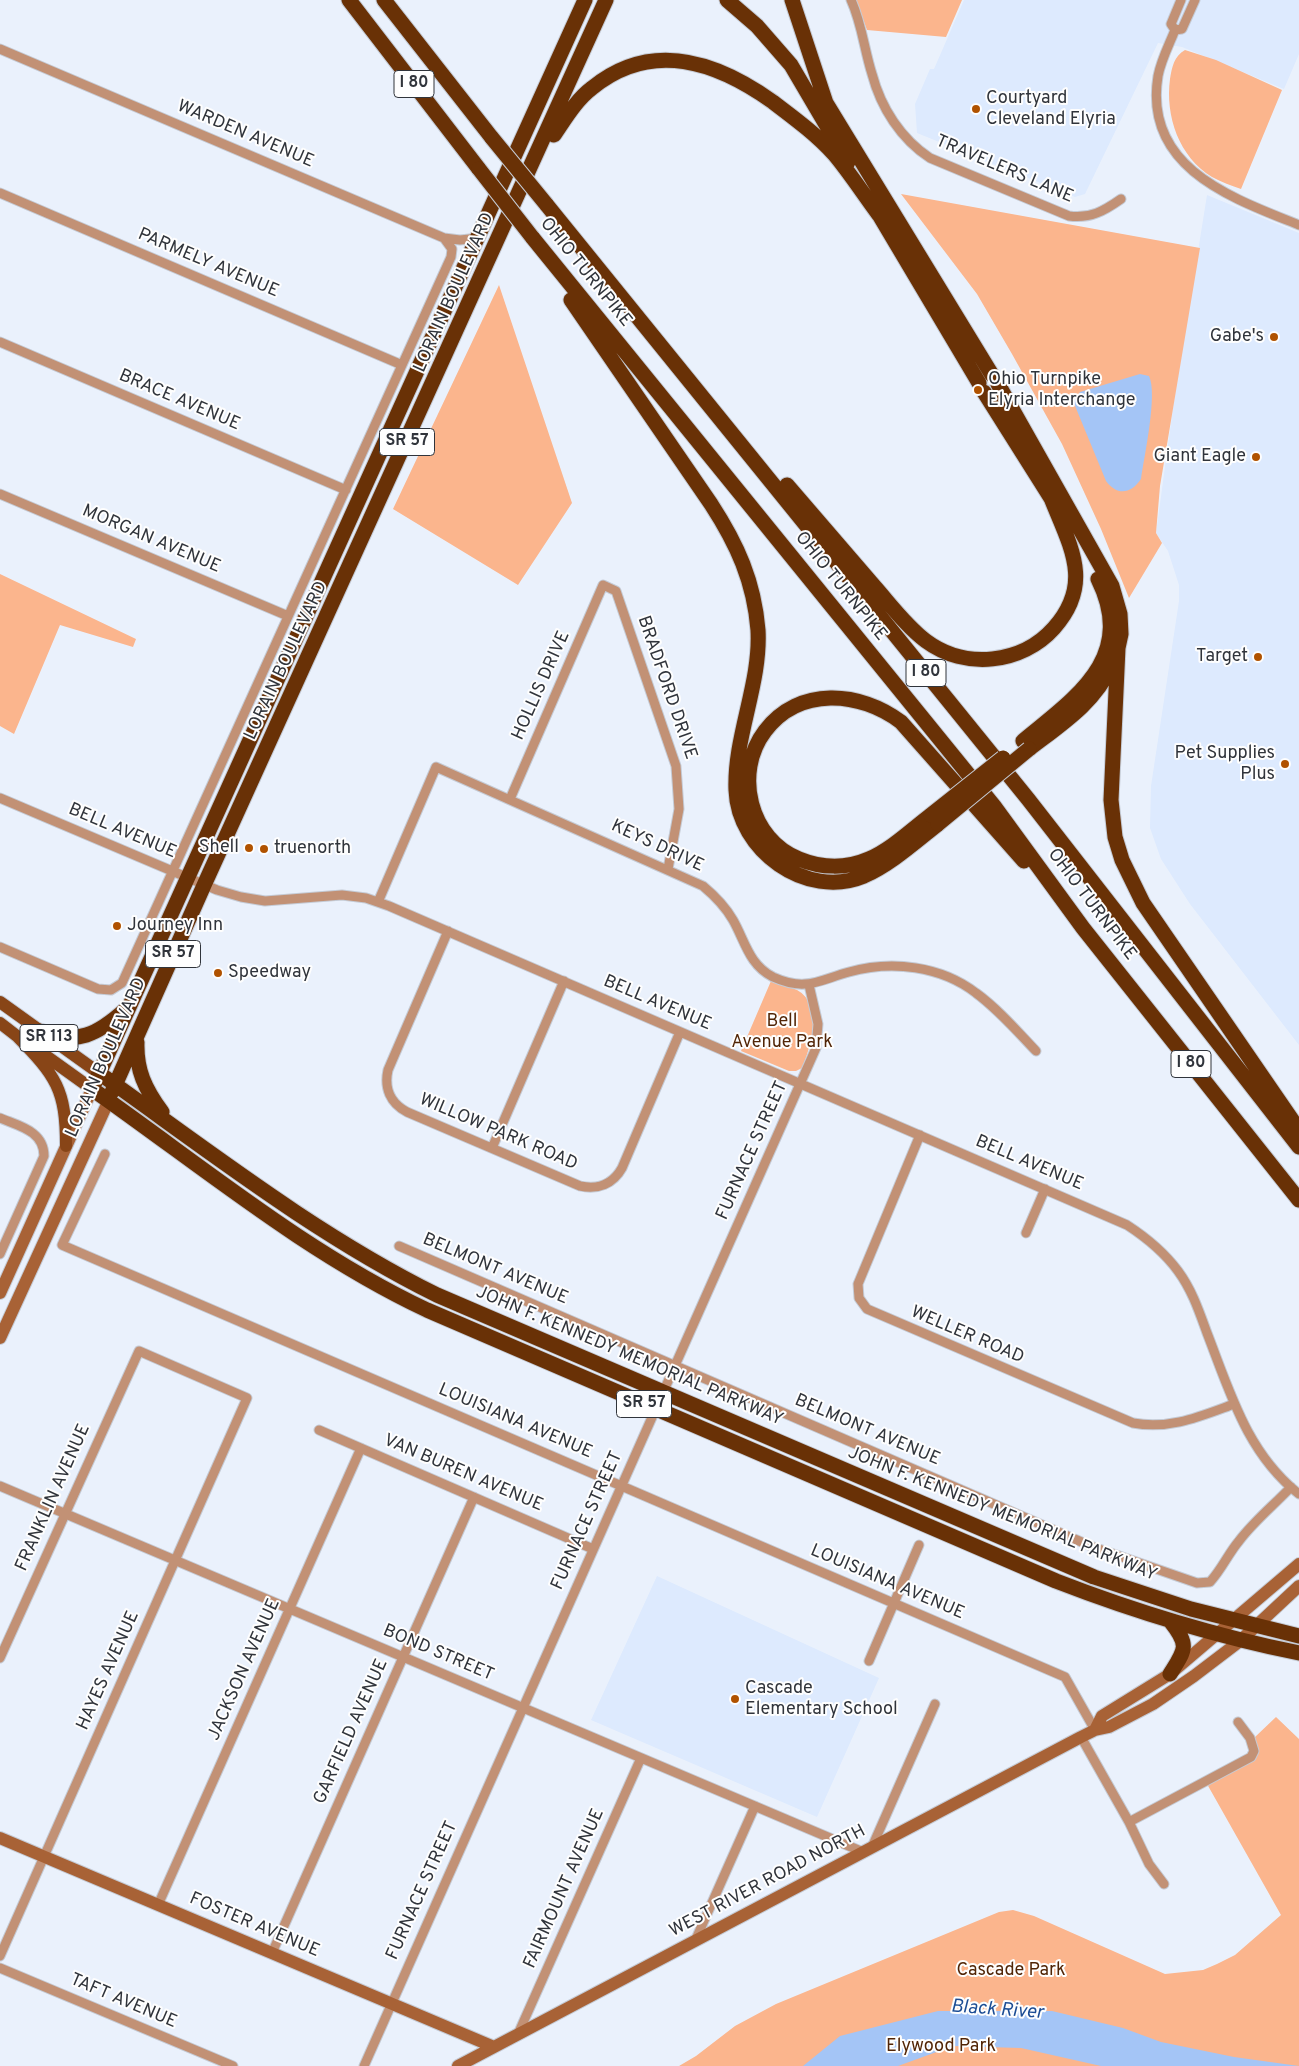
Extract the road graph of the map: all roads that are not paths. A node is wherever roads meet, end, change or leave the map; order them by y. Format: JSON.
{"nodes":[{"id":1,"x":349,"y":0,"type":"edge"},
{"id":2,"x":384,"y":0,"type":"edge"},
{"id":3,"x":585,"y":0,"type":"edge"},
{"id":4,"x":606,"y":0,"type":"edge"},
{"id":5,"x":727,"y":0,"type":"edge"},
{"id":6,"x":737,"y":0,"type":"edge"},
{"id":7,"x":792,"y":0,"type":"edge"},
{"id":8,"x":851,"y":0,"type":"edge"},
{"id":9,"x":1181,"y":0,"type":"edge"},
{"id":10,"x":1195,"y":0,"type":"edge"},
{"id":11,"x":1175,"y":30,"type":"junction"},
{"id":12,"x":0,"y":49,"type":"edge"},
{"id":13,"x":826,"y":103,"type":"junction"},
{"id":14,"x":521,"y":193,"type":"junction"},
{"id":15,"x":0,"y":194,"type":"edge"},
{"id":16,"x":1121,"y":199,"type":"dead end"},
{"id":17,"x":879,"y":216,"type":"junction"},
{"id":18,"x":1299,"y":225,"type":"edge"},
{"id":19,"x":532,"y":237,"type":"junction"},
{"id":20,"x":444,"y":238,"type":"junction"},
{"id":21,"x":479,"y":238,"type":"junction"},
{"id":22,"x":0,"y":342,"type":"edge"},
{"id":23,"x":668,"y":354,"type":"junction"},
{"id":24,"x":402,"y":365,"type":"junction"},
{"id":25,"x":346,"y":490,"type":"junction"},
{"id":26,"x":0,"y":494,"type":"edge"},
{"id":27,"x":1051,"y":498,"type":"junction"},
{"id":28,"x":603,"y":585,"type":"joint"},
{"id":29,"x":288,"y":616,"type":"junction"},
{"id":30,"x":1118,"y":648,"type":"junction"},
{"id":31,"x":1026,"y":745,"type":"junction"},
{"id":32,"x":0,"y":798,"type":"edge"},
{"id":33,"x":510,"y":799,"type":"junction"},
{"id":34,"x":934,"y":820,"type":"junction"},
{"id":35,"x":668,"y":869,"type":"junction"},
{"id":36,"x":173,"y":871,"type":"junction"},
{"id":37,"x":189,"y":877,"type":"junction"},
{"id":38,"x":205,"y":883,"type":"junction"},
{"id":39,"x":378,"y":902,"type":"junction"},
{"id":40,"x":1083,"y":928,"type":"junction"},
{"id":41,"x":448,"y":931,"type":"junction"},
{"id":42,"x":0,"y":948,"type":"edge"},
{"id":43,"x":564,"y":982,"type":"junction"},
{"id":44,"x":809,"y":985,"type":"junction"},
{"id":45,"x":0,"y":1002,"type":"edge"},
{"id":46,"x":130,"y":1005,"type":"junction"},
{"id":47,"x":0,"y":1023,"type":"edge"},
{"id":48,"x":141,"y":1025,"type":"junction"},
{"id":49,"x":40,"y":1031,"type":"junction"},
{"id":50,"x":680,"y":1032,"type":"junction"},
{"id":51,"x":17,"y":1036,"type":"junction"},
{"id":52,"x":1036,"y":1051,"type":"dead end"},
{"id":53,"x":100,"y":1073,"type":"junction"},
{"id":54,"x":116,"y":1084,"type":"junction"},
{"id":55,"x":800,"y":1084,"type":"junction"},
{"id":56,"x":92,"y":1089,"type":"junction"},
{"id":57,"x":108,"y":1100,"type":"junction"},
{"id":58,"x":0,"y":1118,"type":"edge"},
{"id":59,"x":168,"y":1122,"type":"junction"},
{"id":60,"x":1299,"y":1130,"type":"edge"},
{"id":61,"x":920,"y":1135,"type":"junction"},
{"id":62,"x":66,"y":1146,"type":"junction"},
{"id":63,"x":1299,"y":1147,"type":"edge"},
{"id":64,"x":492,"y":1148,"type":"junction"},
{"id":65,"x":105,"y":1154,"type":"dead end"},
{"id":66,"x":1045,"y":1189,"type":"junction"},
{"id":67,"x":1299,"y":1200,"type":"edge"},
{"id":68,"x":1026,"y":1233,"type":"dead end"},
{"id":69,"x":399,"y":1246,"type":"dead end"},
{"id":70,"x":0,"y":1254,"type":"edge"},
{"id":71,"x":0,"y":1293,"type":"edge"},
{"id":72,"x":0,"y":1338,"type":"edge"},
{"id":73,"x":139,"y":1351,"type":"joint"},
{"id":74,"x":675,"y":1366,"type":"junction"},
{"id":75,"x":663,"y":1392,"type":"junction"},
{"id":76,"x":1234,"y":1404,"type":"junction"},
{"id":77,"x":656,"y":1410,"type":"junction"},
{"id":78,"x":319,"y":1430,"type":"dead end"},
{"id":79,"x":361,"y":1448,"type":"junction"},
{"id":80,"x":0,"y":1486,"type":"edge"},
{"id":81,"x":622,"y":1486,"type":"junction"},
{"id":82,"x":1291,"y":1487,"type":"junction"},
{"id":83,"x":1299,"y":1494,"type":"edge"},
{"id":84,"x":474,"y":1497,"type":"junction"},
{"id":85,"x":64,"y":1514,"type":"junction"},
{"id":86,"x":919,"y":1545,"type":"dead end"},
{"id":87,"x":593,"y":1549,"type":"junction"},
{"id":88,"x":176,"y":1561,"type":"junction"},
{"id":89,"x":1299,"y":1564,"type":"edge"},
{"id":90,"x":1299,"y":1586,"type":"edge"},
{"id":91,"x":894,"y":1603,"type":"junction"},
{"id":92,"x":290,"y":1609,"type":"junction"},
{"id":93,"x":1233,"y":1619,"type":"junction"},
{"id":94,"x":1171,"y":1622,"type":"junction"},
{"id":95,"x":1256,"y":1626,"type":"junction"},
{"id":96,"x":1217,"y":1635,"type":"junction"},
{"id":97,"x":1299,"y":1636,"type":"edge"},
{"id":98,"x":1240,"y":1641,"type":"junction"},
{"id":99,"x":1299,"y":1653,"type":"edge"},
{"id":100,"x":403,"y":1657,"type":"junction"},
{"id":101,"x":0,"y":1658,"type":"edge"},
{"id":102,"x":869,"y":1662,"type":"dead end"},
{"id":103,"x":1170,"y":1674,"type":"junction"},
{"id":104,"x":935,"y":1704,"type":"dead end"},
{"id":105,"x":523,"y":1708,"type":"junction"},
{"id":106,"x":1238,"y":1722,"type":"dead end"},
{"id":107,"x":1095,"y":1730,"type":"junction"},
{"id":108,"x":1081,"y":1737,"type":"junction"},
{"id":109,"x":641,"y":1758,"type":"junction"},
{"id":110,"x":755,"y":1806,"type":"junction"},
{"id":111,"x":1129,"y":1822,"type":"junction"},
{"id":112,"x":0,"y":1838,"type":"edge"},
{"id":113,"x":867,"y":1850,"type":"junction"},
{"id":114,"x":44,"y":1857,"type":"junction"},
{"id":115,"x":1164,"y":1884,"type":"dead end"},
{"id":116,"x":158,"y":1905,"type":"junction"},
{"id":117,"x":695,"y":1941,"type":"junction"},
{"id":118,"x":272,"y":1953,"type":"junction"},
{"id":119,"x":0,"y":1956,"type":"edge"},
{"id":120,"x":0,"y":1968,"type":"edge"},
{"id":121,"x":391,"y":2004,"type":"junction"},
{"id":122,"x":518,"y":2034,"type":"junction"},
{"id":123,"x":494,"y":2047,"type":"junction"},
{"id":124,"x":233,"y":2066,"type":"edge"},
{"id":125,"x":364,"y":2066,"type":"edge"},
{"id":126,"x":458,"y":2066,"type":"edge"}],
"edges":[{"from":1,"to":19,"type":"highway","name":"OHIO TURNPIKE","number":"I 80","bridge":true},
{"from":2,"to":23,"type":"highway","name":"OHIO TURNPIKE","number":"I 80","bridge":true},
{"from":3,"to":21,"type":"highway","name":"LORAIN BOULEVARD","number":"SR 57"},
{"from":4,"to":14,"type":"highway","name":"LORAIN BOULEVARD","number":"SR 57"},
{"from":5,"to":17,"type":"highway"},
{"from":6,"to":13,"type":"highway"},
{"from":7,"to":13,"type":"highway"},
{"from":8,"to":16,"type":"street","name":"TRAVELERS LANE"},
{"from":9,"to":11,"type":"street"},
{"from":10,"to":11,"type":"street"},
{"from":11,"to":18,"type":"street"},
{"from":12,"to":20,"type":"street","name":"WARDEN AVENUE"},
{"from":13,"to":30,"type":"highway"},
{"from":14,"to":17,"type":"highway"},
{"from":14,"to":38,"type":"highway","name":"LORAIN BOULEVARD","number":"SR 57"},
{"from":15,"to":24,"type":"street","name":"PARMELY AVENUE"},
{"from":17,"to":27,"type":"highway"},
{"from":19,"to":34,"type":"highway"},
{"from":19,"to":40,"type":"highway","name":"OHIO TURNPIKE","number":"I 80"},
{"from":20,"to":21,"type":"street","name":"WARDEN AVENUE"},
{"from":20,"to":24,"type":"street","name":"LORAIN BOULEVARD"},
{"from":21,"to":37,"type":"highway","name":"LORAIN BOULEVARD","number":"SR 57"},
{"from":22,"to":25,"type":"street","name":"BRACE AVENUE"},
{"from":23,"to":27,"type":"highway"},
{"from":23,"to":63,"type":"highway","name":"OHIO TURNPIKE","number":"I 80"},
{"from":24,"to":25,"type":"street","name":"LORAIN BOULEVARD"},
{"from":25,"to":29,"type":"street","name":"LORAIN BOULEVARD"},
{"from":26,"to":29,"type":"street","name":"MORGAN AVENUE"},
{"from":27,"to":31,"type":"highway"},
{"from":28,"to":33,"type":"street","name":"HOLLIS DRIVE"},
{"from":28,"to":35,"type":"street","name":"BRADFORD DRIVE"},
{"from":29,"to":36,"type":"street","name":"LORAIN BOULEVARD"},
{"from":30,"to":31,"type":"highway"},
{"from":30,"to":60,"type":"highway"},
{"from":31,"to":34,"type":"highway","bridge":true},
{"from":32,"to":36,"type":"street","name":"BELL AVENUE"},
{"from":33,"to":35,"type":"street","name":"KEYS DRIVE"},
{"from":33,"to":39,"type":"street","name":"KEYS DRIVE"},
{"from":34,"to":40,"type":"highway"},
{"from":35,"to":44,"type":"street","name":"KEYS DRIVE"},
{"from":36,"to":37,"type":"street","name":"BELL AVENUE"},
{"from":36,"to":42,"type":"street","name":"LORAIN BOULEVARD"},
{"from":37,"to":38,"type":"street","name":"BELL AVENUE"},
{"from":37,"to":46,"type":"highway","name":"LORAIN BOULEVARD","number":"SR 57"},
{"from":38,"to":39,"type":"street","name":"BELL AVENUE"},
{"from":38,"to":48,"type":"highway","name":"LORAIN BOULEVARD","number":"SR 57"},
{"from":39,"to":41,"type":"street","name":"BELL AVENUE"},
{"from":40,"to":67,"type":"highway","name":"OHIO TURNPIKE","number":"I 80"},
{"from":41,"to":43,"type":"street","name":"BELL AVENUE"},
{"from":41,"to":64,"type":"street","name":"WILLOW PARK ROAD"},
{"from":43,"to":50,"type":"street","name":"BELL AVENUE"},
{"from":43,"to":64,"type":"street"},
{"from":44,"to":52,"type":"street"},
{"from":44,"to":55,"type":"street","name":"FURNACE STREET"},
{"from":45,"to":49,"type":"main road","name":"JOHN F. KENNEDY MEMORIAL PARKWAY","number":"SR 113"},
{"from":46,"to":49,"type":"highway"},
{"from":46,"to":53,"type":"highway","name":"LORAIN BOULEVARD","number":"SR 57"},
{"from":47,"to":51,"type":"main road","name":"JOHN F. KENNEDY MEMORIAL PARKWAY","number":"SR 113"},
{"from":48,"to":54,"type":"highway","name":"LORAIN BOULEVARD"},
{"from":48,"to":59,"type":"highway","number":"SR 57"},
{"from":49,"to":53,"type":"main road","name":"JOHN F. KENNEDY MEMORIAL PARKWAY","number":"SR 113"},
{"from":50,"to":55,"type":"street","name":"BELL AVENUE"},
{"from":50,"to":64,"type":"street","name":"WILLOW PARK ROAD"},
{"from":51,"to":56,"type":"main road","name":"JOHN F. KENNEDY MEMORIAL PARKWAY","number":"SR 113"},
{"from":51,"to":62,"type":"main road"},
{"from":53,"to":54,"type":"highway","name":"JOHN F. KENNEDY MEMORIAL PARKWAY","number":"SR 113"},
{"from":53,"to":56,"type":"highway","name":"LORAIN BOULEVARD","number":"SR 57"},
{"from":54,"to":57,"type":"highway","name":"LORAIN BOULEVARD"},
{"from":54,"to":59,"type":"highway","name":"JOHN F. KENNEDY MEMORIAL PARKWAY","number":"SR 113"},
{"from":55,"to":61,"type":"street","name":"BELL AVENUE"},
{"from":55,"to":74,"type":"street","name":"FURNACE STREET"},
{"from":56,"to":57,"type":"highway","name":"JOHN F. KENNEDY MEMORIAL PARKWAY","number":"SR 57"},
{"from":56,"to":62,"type":"street","name":"LORAIN BOULEVARD"},
{"from":57,"to":72,"type":"street","name":"LORAIN BOULEVARD"},
{"from":57,"to":77,"type":"highway","name":"JOHN F. KENNEDY MEMORIAL PARKWAY","number":"SR 57"},
{"from":58,"to":70,"type":"street"},
{"from":59,"to":75,"type":"highway","name":"JOHN F. KENNEDY MEMORIAL PARKWAY","number":"SR 57"},
{"from":61,"to":66,"type":"street","name":"BELL AVENUE"},
{"from":61,"to":76,"type":"street","name":"WELLER ROAD"},
{"from":62,"to":71,"type":"street","name":"LORAIN BOULEVARD"},
{"from":65,"to":81,"type":"street","name":"LOUISIANA AVENUE"},
{"from":66,"to":68,"type":"street"},
{"from":66,"to":76,"type":"street","name":"BELL AVENUE"},
{"from":69,"to":74,"type":"street","name":"BELMONT AVENUE"},
{"from":73,"to":85,"type":"street","name":"FRANKLIN AVENUE"},
{"from":73,"to":88,"type":"street","name":"HAYES AVENUE"},
{"from":74,"to":75,"type":"street","name":"FURNACE STREET"},
{"from":74,"to":82,"type":"street","name":"BELMONT AVENUE"},
{"from":75,"to":77,"type":"street","name":"FURNACE STREET"},
{"from":75,"to":93,"type":"highway","name":"JOHN F. KENNEDY MEMORIAL PARKWAY","number":"SR 57"},
{"from":76,"to":82,"type":"street","name":"BELL AVENUE"},
{"from":77,"to":81,"type":"street","name":"FURNACE STREET"},
{"from":77,"to":94,"type":"highway","name":"JOHN F. KENNEDY MEMORIAL PARKWAY","number":"SR 57"},
{"from":78,"to":79,"type":"street","name":"VAN BUREN AVENUE"},
{"from":79,"to":84,"type":"street","name":"VAN BUREN AVENUE"},
{"from":79,"to":92,"type":"street","name":"JACKSON AVENUE"},
{"from":80,"to":85,"type":"street","name":"BOND STREET"},
{"from":81,"to":87,"type":"street","name":"FURNACE STREET"},
{"from":81,"to":91,"type":"street","name":"LOUISIANA AVENUE"},
{"from":82,"to":83,"type":"street","name":"BELL AVENUE"},
{"from":84,"to":87,"type":"street","name":"VAN BUREN AVENUE"},
{"from":84,"to":100,"type":"street","name":"GARFIELD AVENUE"},
{"from":85,"to":88,"type":"street","name":"BOND STREET"},
{"from":85,"to":101,"type":"street","name":"FRANKLIN AVENUE"},
{"from":86,"to":91,"type":"street"},
{"from":87,"to":105,"type":"street","name":"FURNACE STREET"},
{"from":88,"to":92,"type":"street","name":"BOND STREET"},
{"from":88,"to":114,"type":"street","name":"HAYES AVENUE"},
{"from":89,"to":93,"type":"street","name":"WEST RIVER ROAD NORTH"},
{"from":90,"to":95,"type":"street","name":"WEST RIVER ROAD NORTH"},
{"from":91,"to":102,"type":"street"},
{"from":91,"to":107,"type":"street","name":"LOUISIANA AVENUE"},
{"from":92,"to":100,"type":"street","name":"BOND STREET"},
{"from":92,"to":116,"type":"street","name":"JACKSON AVENUE"},
{"from":93,"to":95,"type":"highway","name":"JOHN F. KENNEDY MEMORIAL PARKWAY","number":"SR 57"},
{"from":93,"to":96,"type":"street","name":"WEST RIVER ROAD NORTH"},
{"from":94,"to":96,"type":"highway","name":"JOHN F. KENNEDY MEMORIAL PARKWAY","number":"SR 57"},
{"from":94,"to":103,"type":"highway"},
{"from":95,"to":97,"type":"highway","name":"JOHN F. KENNEDY MEMORIAL PARKWAY","number":"SR 57"},
{"from":95,"to":98,"type":"street","name":"WEST RIVER ROAD NORTH"},
{"from":96,"to":98,"type":"highway","name":"JOHN F. KENNEDY MEMORIAL PARKWAY","number":"SR 57"},
{"from":96,"to":103,"type":"street","name":"WEST RIVER ROAD NORTH"},
{"from":98,"to":99,"type":"highway","name":"JOHN F. KENNEDY MEMORIAL PARKWAY","number":"SR 57"},
{"from":98,"to":107,"type":"street","name":"WEST RIVER ROAD NORTH"},
{"from":100,"to":105,"type":"street","name":"BOND STREET"},
{"from":100,"to":118,"type":"street","name":"GARFIELD AVENUE"},
{"from":103,"to":107,"type":"street","name":"WEST RIVER ROAD NORTH"},
{"from":104,"to":113,"type":"street"},
{"from":105,"to":109,"type":"street","name":"BOND STREET"},
{"from":105,"to":121,"type":"street","name":"FURNACE STREET"},
{"from":106,"to":111,"type":"street"},
{"from":107,"to":108,"type":"street","name":"WEST RIVER ROAD NORTH"},
{"from":108,"to":111,"type":"street"},
{"from":108,"to":113,"type":"street","name":"WEST RIVER ROAD NORTH"},
{"from":109,"to":110,"type":"street","name":"BOND STREET"},
{"from":109,"to":122,"type":"street","name":"FAIRMOUNT AVENUE"},
{"from":110,"to":113,"type":"street","name":"BOND STREET"},
{"from":110,"to":117,"type":"street"},
{"from":111,"to":115,"type":"street"},
{"from":112,"to":114,"type":"street","name":"FOSTER AVENUE"},
{"from":113,"to":117,"type":"street","name":"WEST RIVER ROAD NORTH"},
{"from":114,"to":116,"type":"street","name":"FOSTER AVENUE"},
{"from":114,"to":119,"type":"street","name":"HAYES AVENUE"},
{"from":116,"to":118,"type":"street","name":"FOSTER AVENUE"},
{"from":117,"to":122,"type":"street","name":"WEST RIVER ROAD NORTH"},
{"from":118,"to":121,"type":"street","name":"FOSTER AVENUE"},
{"from":120,"to":124,"type":"street","name":"TAFT AVENUE"},
{"from":121,"to":123,"type":"street","name":"FOSTER AVENUE"},
{"from":121,"to":125,"type":"street","name":"FURNACE STREET"},
{"from":122,"to":123,"type":"street","name":"WEST RIVER ROAD NORTH"},
{"from":123,"to":126,"type":"street","name":"WEST RIVER ROAD NORTH"}]}
